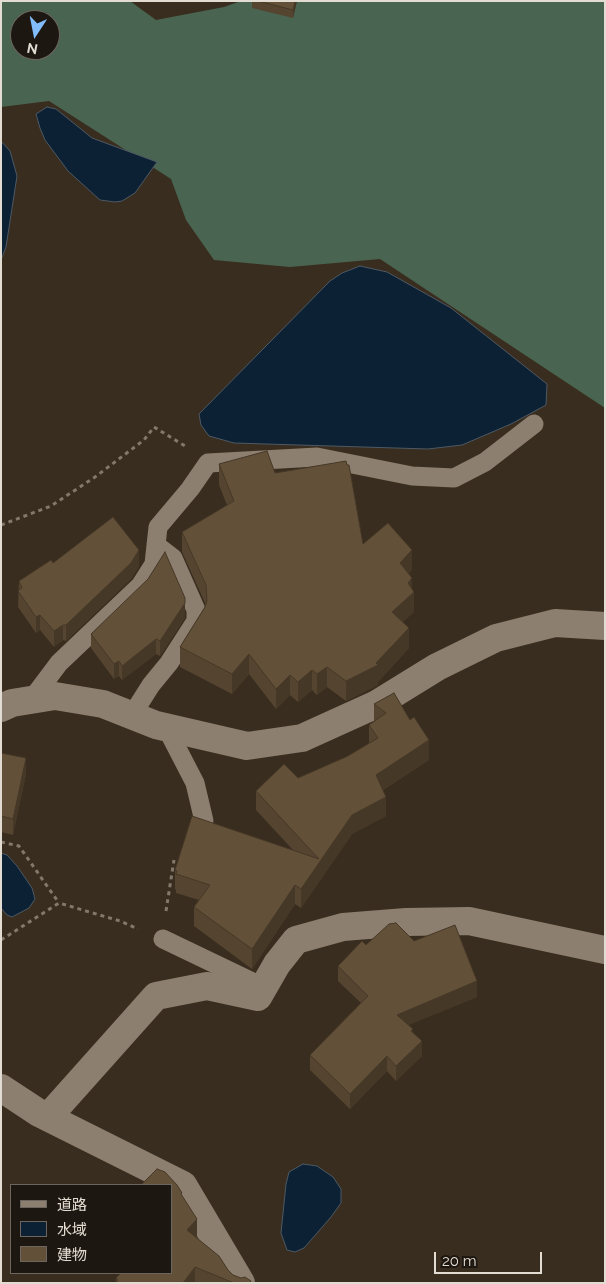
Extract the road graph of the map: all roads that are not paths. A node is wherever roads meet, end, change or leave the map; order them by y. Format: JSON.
{"nodes":[{"id":1,"x":534,"y":424,"type":"dead end"},
{"id":2,"x":156,"y":545,"type":"junction"},
{"id":3,"x":605,"y":626,"type":"edge"},
{"id":4,"x":32,"y":700,"type":"junction"},
{"id":5,"x":1,"y":708,"type":"edge"},
{"id":6,"x":132,"y":715,"type":"junction"},
{"id":7,"x":166,"y":727,"type":"junction"},
{"id":8,"x":204,"y":820,"type":"edge"},
{"id":9,"x":163,"y":939,"type":"road end"},
{"id":10,"x":605,"y":950,"type":"edge"},
{"id":11,"x":264,"y":987,"type":"junction"},
{"id":12,"x":1,"y":1088,"type":"edge"},
{"id":13,"x":48,"y":1117,"type":"junction"},
{"id":14,"x":241,"y":1283,"type":"edge"}],
"edges":[{"from":1,"to":2,"type":"lane"},
{"from":2,"to":4,"type":"lane"},
{"from":2,"to":6,"type":"lane"},
{"from":3,"to":7,"type":"street"},
{"from":4,"to":5,"type":"street"},
{"from":4,"to":6,"type":"street"},
{"from":6,"to":7,"type":"street"},
{"from":7,"to":8,"type":"lane"},
{"from":9,"to":11,"type":"lane"},
{"from":10,"to":11,"type":"street"},
{"from":11,"to":13,"type":"street"},
{"from":12,"to":13,"type":"street"},
{"from":13,"to":14,"type":"street"}]}
